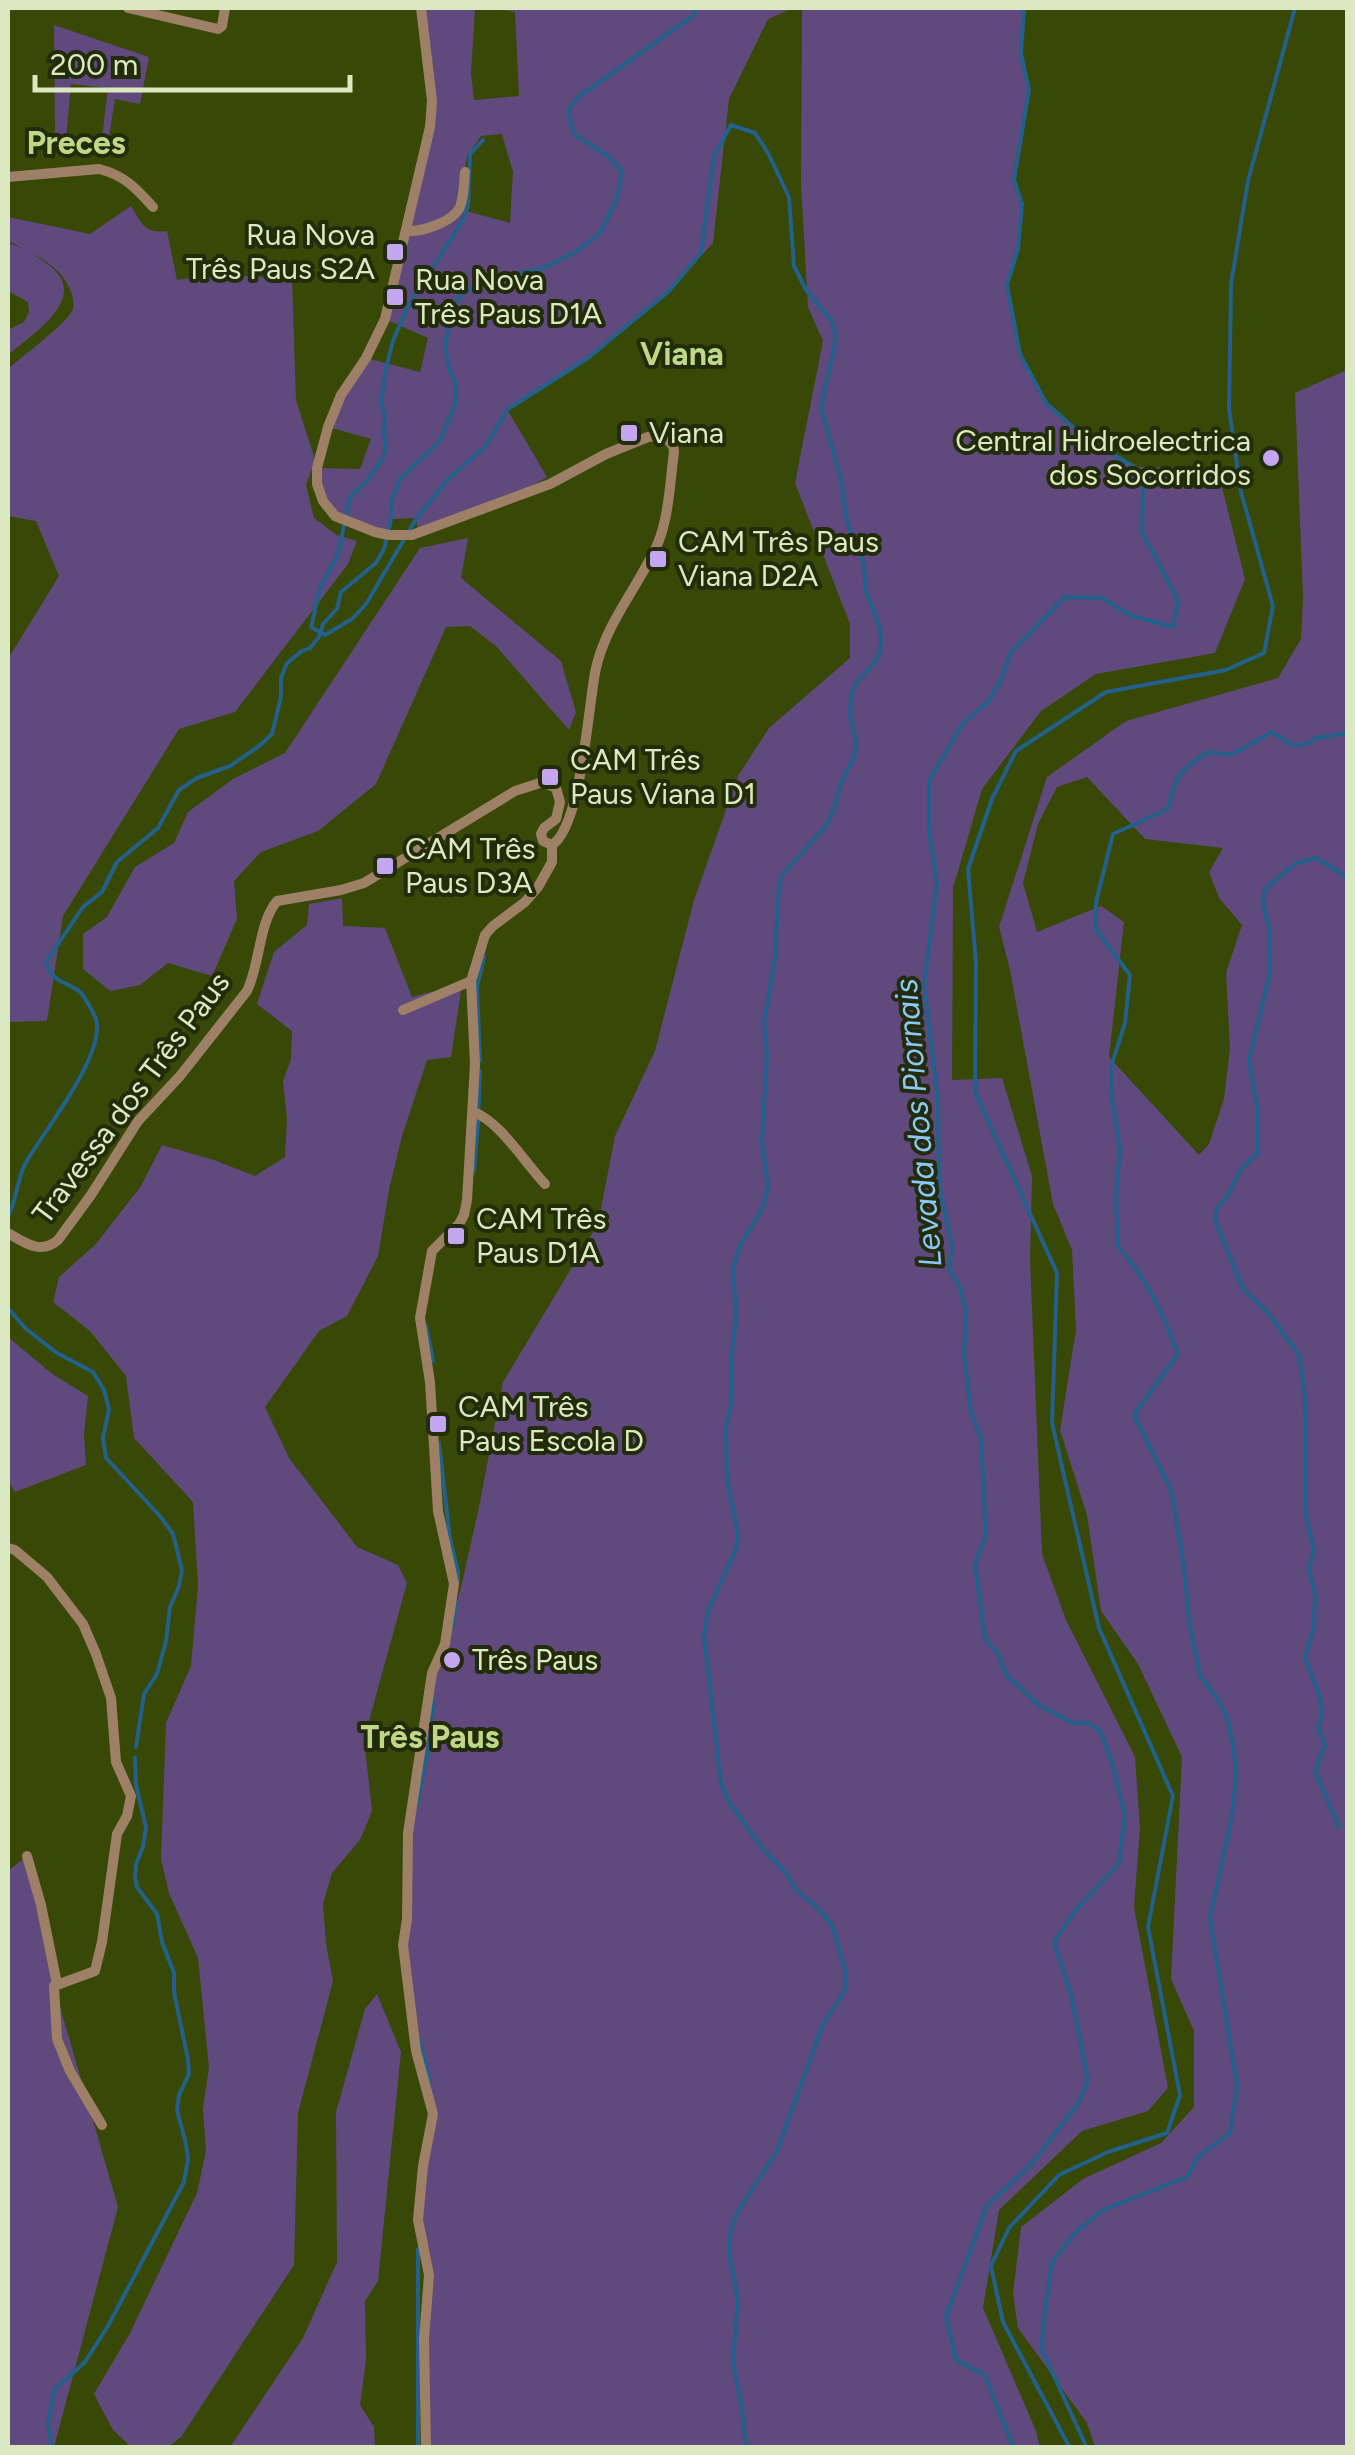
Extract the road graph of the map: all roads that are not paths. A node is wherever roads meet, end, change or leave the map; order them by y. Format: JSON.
{"nodes":[{"id":1,"x":128,"y":8,"type":"edge"},
{"id":2,"x":225,"y":8,"type":"edge"},
{"id":3,"x":421,"y":8,"type":"edge"},
{"id":4,"x":465,"y":172,"type":"dead end"},
{"id":5,"x":8,"y":177,"type":"edge"},
{"id":6,"x":153,"y":208,"type":"dead end"},
{"id":7,"x":406,"y":230,"type":"junction"},
{"id":8,"x":552,"y":845,"type":"junction"},
{"id":9,"x":471,"y":980,"type":"junction"},
{"id":10,"x":403,"y":1010,"type":"dead end"},
{"id":11,"x":473,"y":1112,"type":"junction"},
{"id":12,"x":545,"y":1184,"type":"dead end"},
{"id":13,"x":8,"y":1234,"type":"edge"},
{"id":14,"x":8,"y":1548,"type":"edge"},
{"id":15,"x":27,"y":1856,"type":"dead end"},
{"id":16,"x":56,"y":1984,"type":"junction"},
{"id":17,"x":102,"y":2125,"type":"dead end"},
{"id":18,"x":426,"y":2448,"type":"edge"}],
"edges":[{"from":1,"to":2,"type":"street"},
{"from":3,"to":7,"type":"street"},
{"from":4,"to":7,"type":"street"},
{"from":5,"to":6,"type":"street"},
{"from":7,"to":8,"type":"street"},
{"from":8,"to":9,"type":"street"},
{"from":8,"to":13,"type":"street","name":"Travessa dos Três Paus"},
{"from":9,"to":10,"type":"street"},
{"from":9,"to":11,"type":"street"},
{"from":11,"to":12,"type":"street"},
{"from":11,"to":18,"type":"street"},
{"from":14,"to":16,"type":"street"},
{"from":15,"to":16,"type":"street"},
{"from":16,"to":17,"type":"street"}]}
